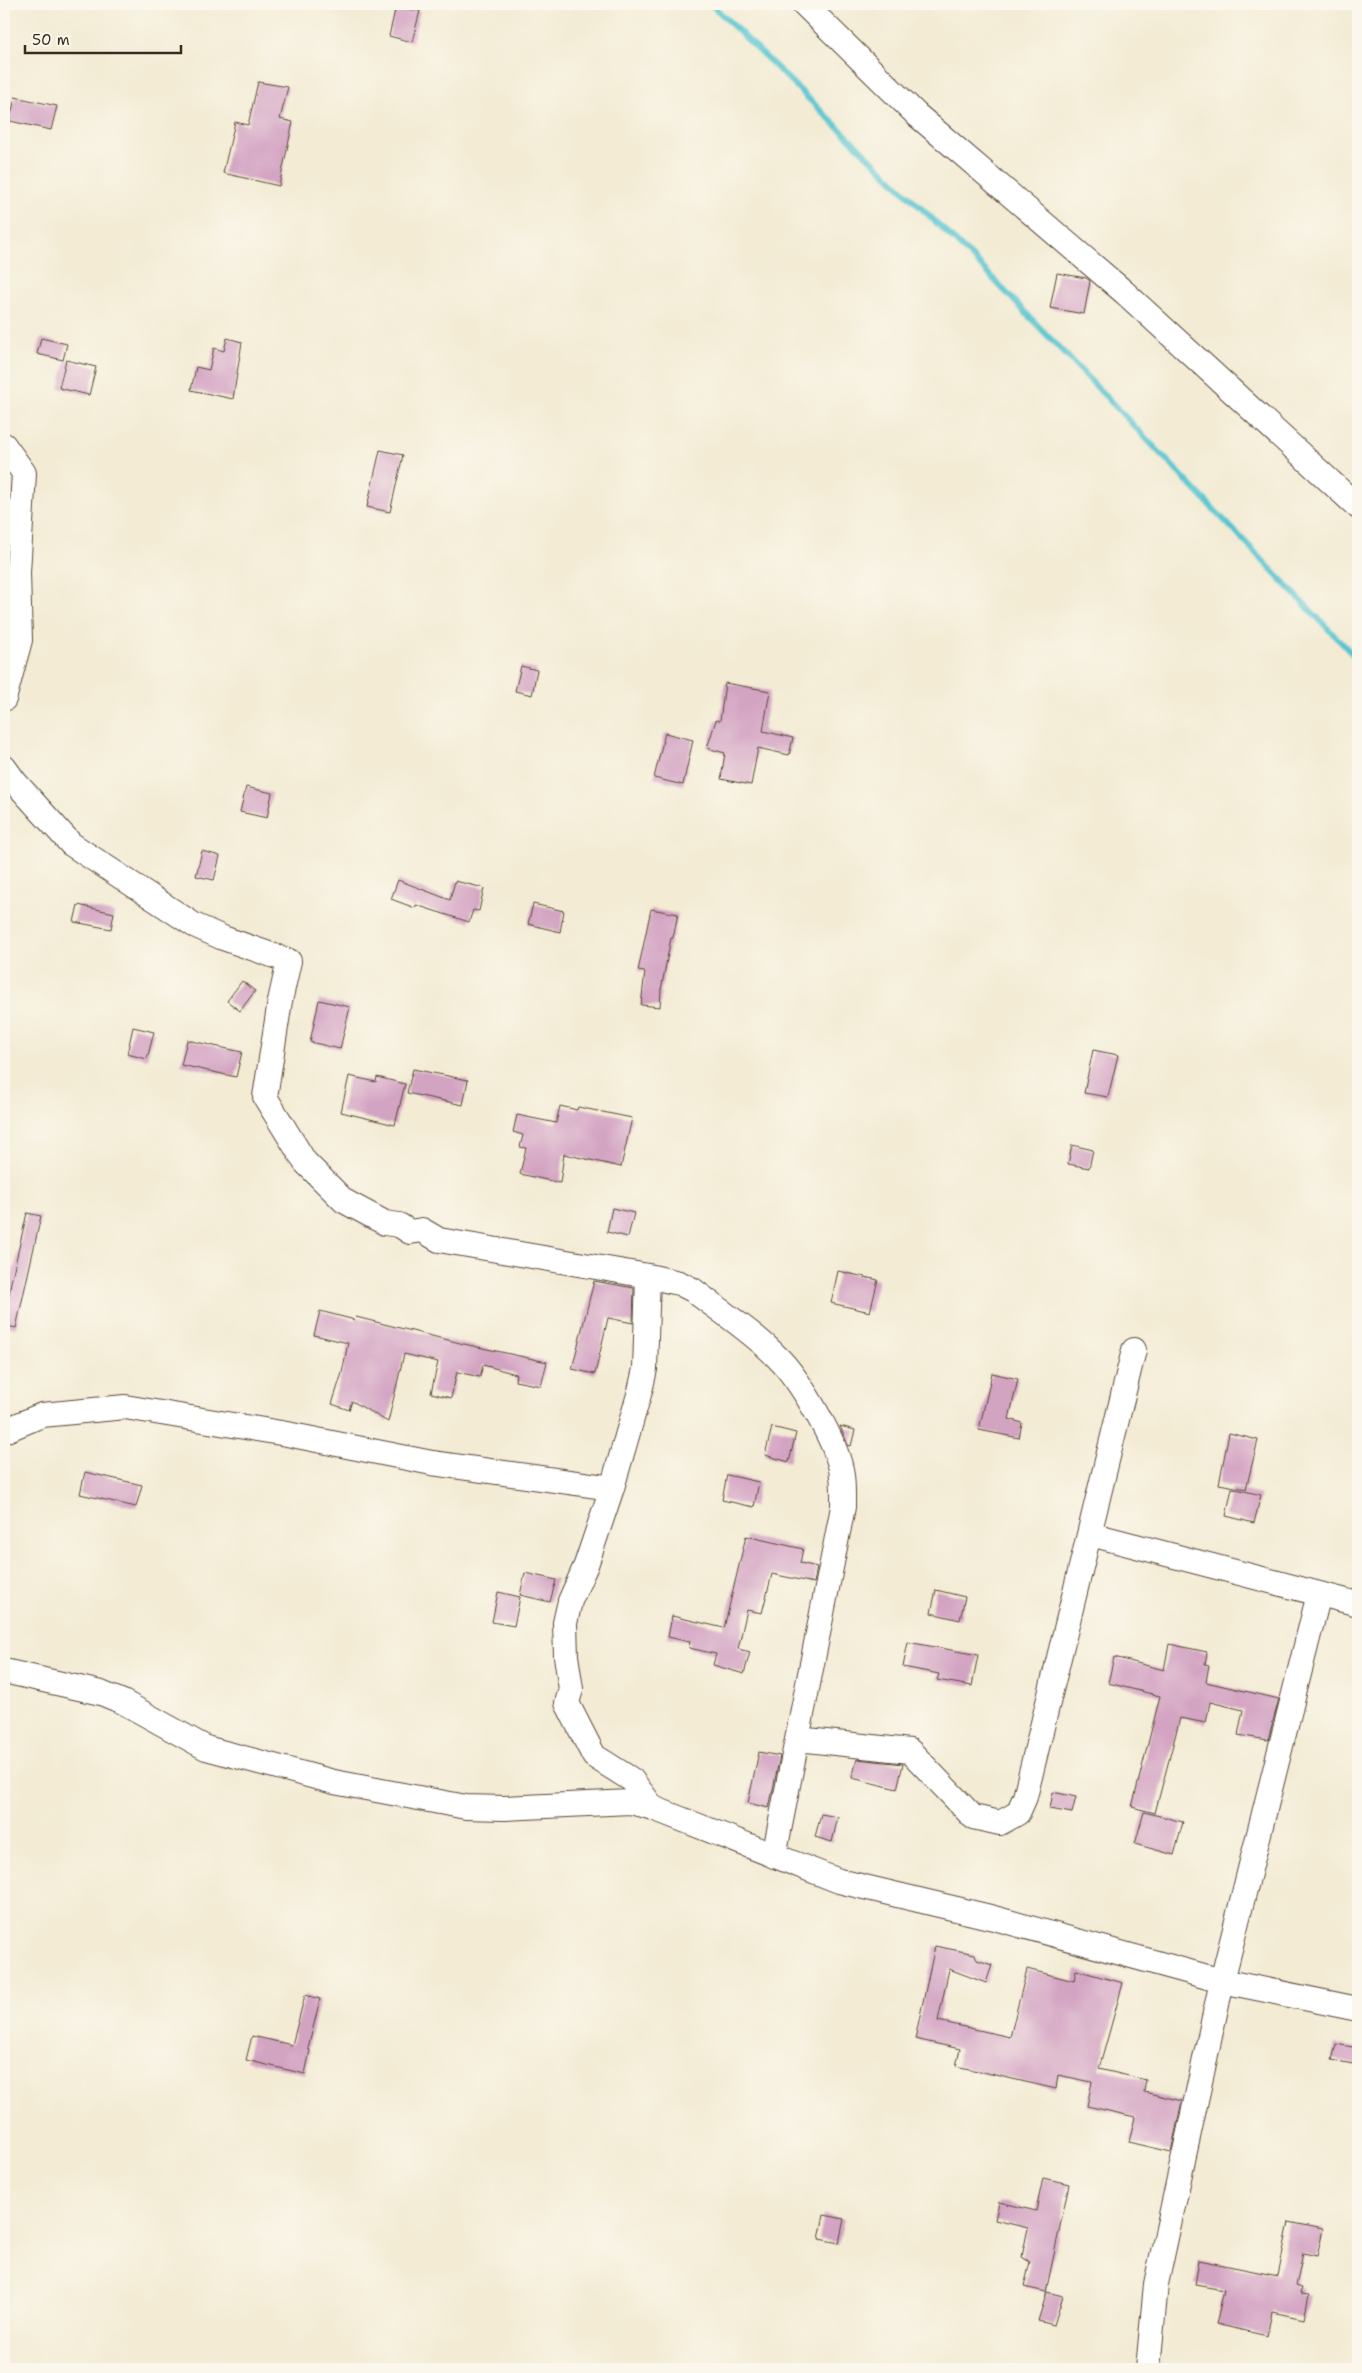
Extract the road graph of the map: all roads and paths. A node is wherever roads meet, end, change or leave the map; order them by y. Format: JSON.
{"nodes":[{"id":1,"x":804,"y":4,"type":"edge"},
{"id":2,"x":4,"y":445,"type":"edge"},
{"id":3,"x":1358,"y":508,"type":"edge"},
{"id":4,"x":4,"y":699,"type":"edge"},
{"id":5,"x":4,"y":767,"type":"edge"},
{"id":6,"x":648,"y":1276,"type":"junction"},
{"id":7,"x":1134,"y":1350,"type":"dead end"},
{"id":8,"x":4,"y":1431,"type":"edge"},
{"id":9,"x":612,"y":1488,"type":"junction"},
{"id":10,"x":1090,"y":1534,"type":"junction"},
{"id":11,"x":1319,"y":1594,"type":"junction"},
{"id":12,"x":1358,"y":1604,"type":"edge"},
{"id":13,"x":4,"y":1671,"type":"edge"},
{"id":14,"x":798,"y":1739,"type":"junction"},
{"id":15,"x":653,"y":1808,"type":"junction"},
{"id":16,"x":774,"y":1856,"type":"junction"},
{"id":17,"x":1222,"y":1981,"type":"junction"},
{"id":18,"x":1358,"y":2009,"type":"edge"},
{"id":19,"x":1148,"y":2369,"type":"edge"}],
"edges":[{"from":1,"to":3,"type":"street"},
{"from":2,"to":4,"type":"street"},
{"from":5,"to":6,"type":"street"},
{"from":6,"to":9,"type":"street"},
{"from":6,"to":14,"type":"street"},
{"from":7,"to":10,"type":"street"},
{"from":8,"to":9,"type":"street"},
{"from":9,"to":15,"type":"street"},
{"from":10,"to":11,"type":"street"},
{"from":10,"to":14,"type":"street"},
{"from":11,"to":12,"type":"street"},
{"from":11,"to":17,"type":"street"},
{"from":13,"to":15,"type":"street"},
{"from":14,"to":16,"type":"street"},
{"from":15,"to":16,"type":"street"},
{"from":16,"to":17,"type":"street"},
{"from":17,"to":18,"type":"street"},
{"from":17,"to":19,"type":"street"}]}
